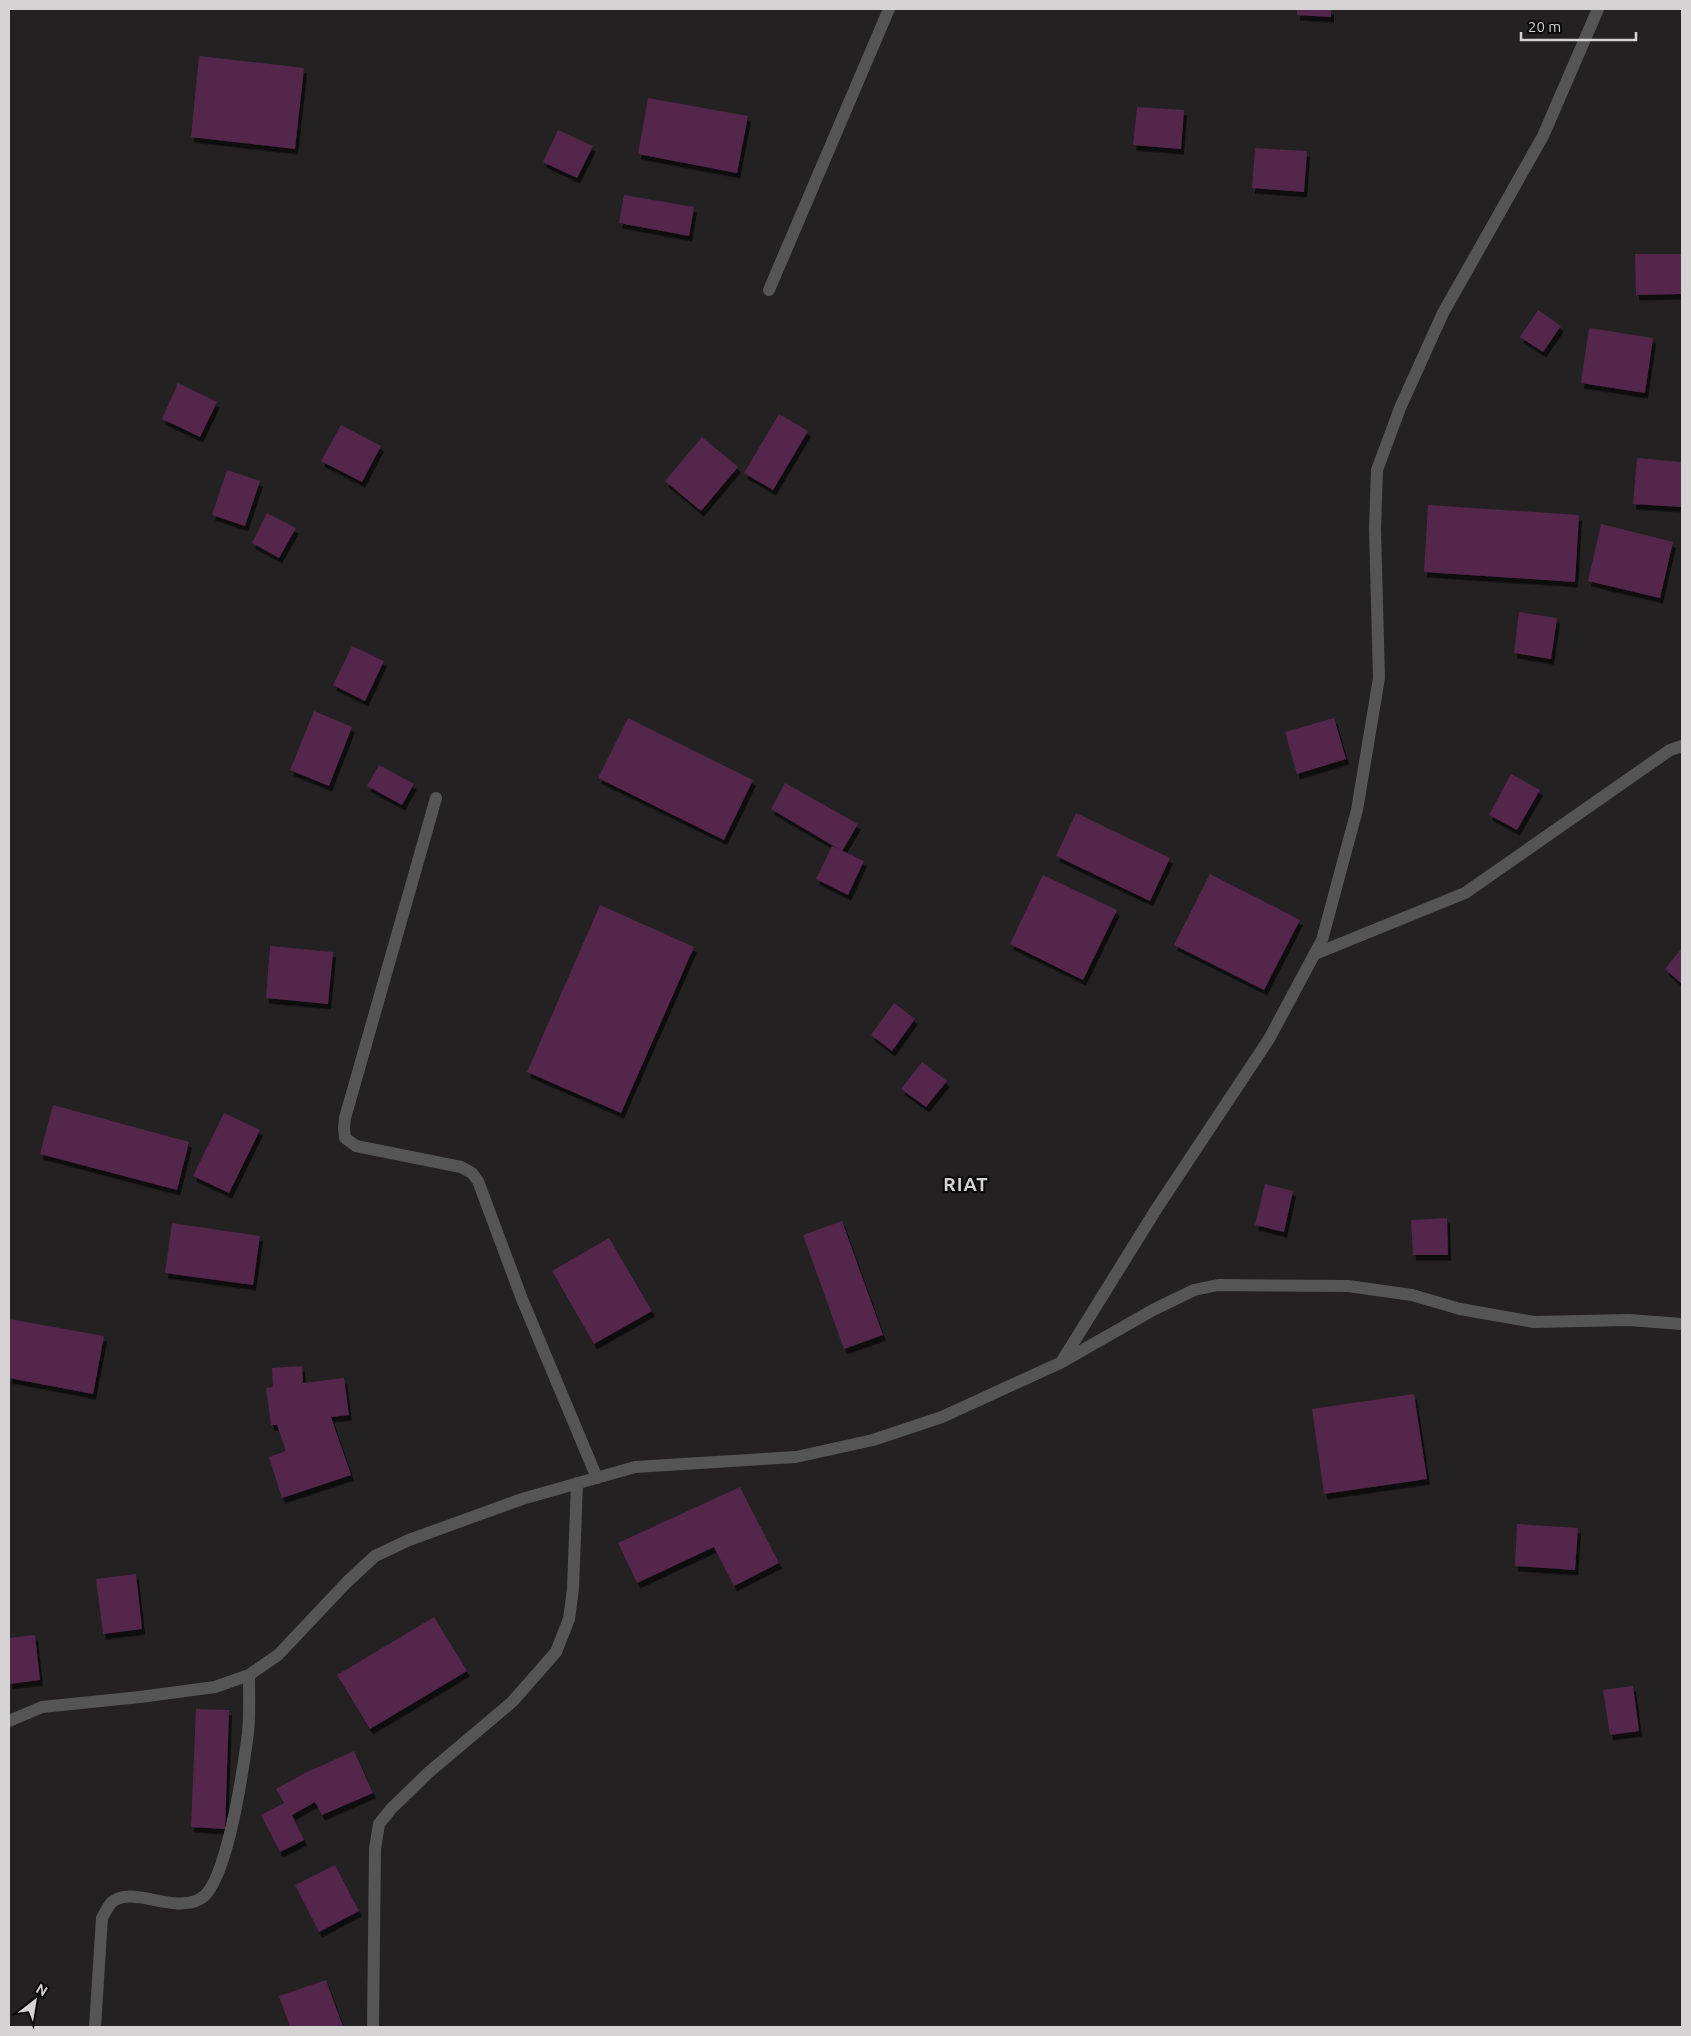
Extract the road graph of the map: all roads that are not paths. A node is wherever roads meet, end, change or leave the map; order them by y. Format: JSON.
{"nodes":[{"id":1,"x":889,"y":9,"type":"edge"},
{"id":2,"x":1598,"y":9,"type":"edge"},
{"id":3,"x":769,"y":290,"type":"dead end"},
{"id":4,"x":1682,"y":746,"type":"edge"},
{"id":5,"x":436,"y":798,"type":"dead end"},
{"id":6,"x":1315,"y":954,"type":"junction"},
{"id":7,"x":1682,"y":1324,"type":"edge"},
{"id":8,"x":1060,"y":1363,"type":"junction"},
{"id":9,"x":597,"y":1478,"type":"junction"},
{"id":10,"x":577,"y":1483,"type":"junction"},
{"id":11,"x":249,"y":1676,"type":"junction"},
{"id":12,"x":9,"y":1721,"type":"edge"},
{"id":13,"x":95,"y":2027,"type":"edge"},
{"id":14,"x":373,"y":2027,"type":"edge"}],
"edges":[{"from":1,"to":3,"type":"street"},
{"from":2,"to":6,"type":"street"},
{"from":4,"to":6,"type":"street"},
{"from":5,"to":9,"type":"street"},
{"from":6,"to":8,"type":"street"},
{"from":7,"to":8,"type":"street"},
{"from":8,"to":9,"type":"street"},
{"from":9,"to":10,"type":"street"},
{"from":10,"to":11,"type":"street"},
{"from":10,"to":14,"type":"street"},
{"from":11,"to":12,"type":"street"},
{"from":11,"to":13,"type":"street"}]}
